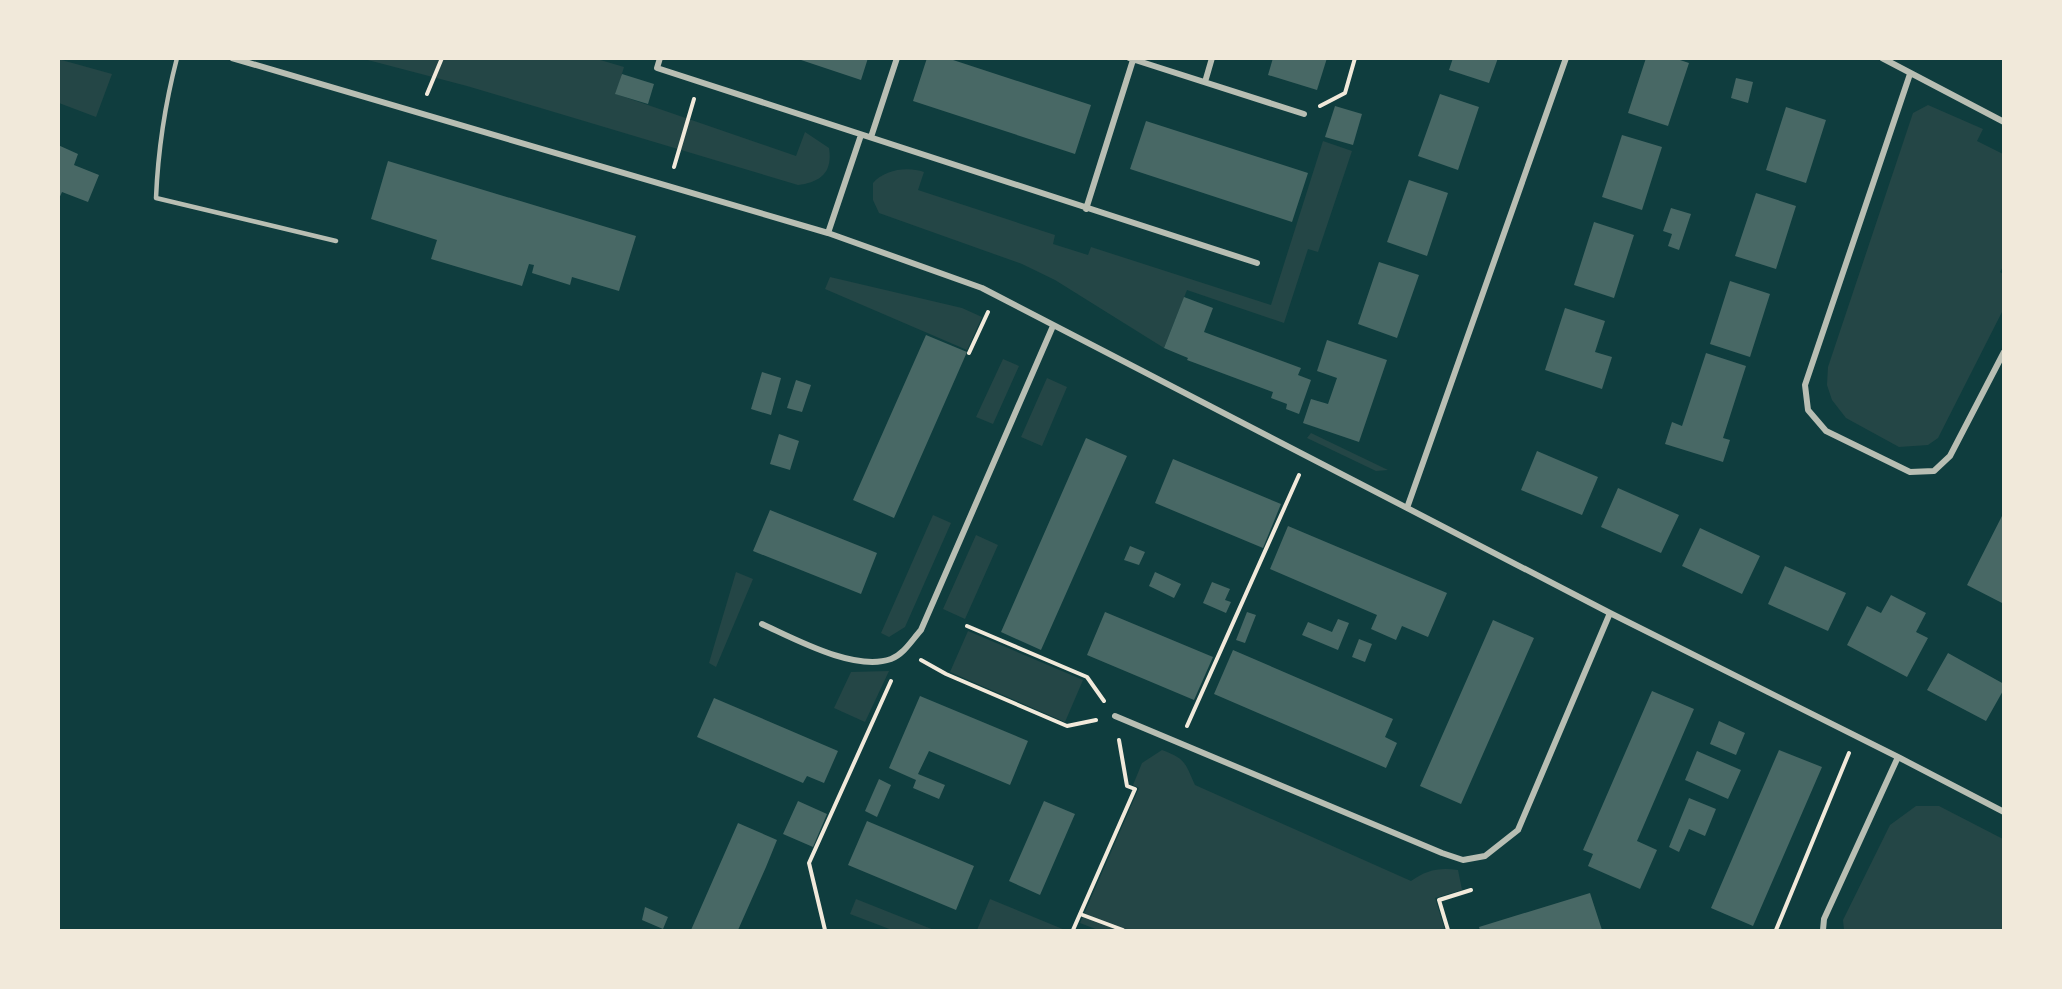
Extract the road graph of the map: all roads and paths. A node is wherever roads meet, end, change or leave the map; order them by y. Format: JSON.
{"nodes":[{"id":1,"x":177,"y":58,"type":"edge"},
{"id":2,"x":232,"y":58,"type":"edge"},
{"id":3,"x":442,"y":58,"type":"edge"},
{"id":4,"x":660,"y":58,"type":"edge"},
{"id":5,"x":897,"y":58,"type":"edge"},
{"id":6,"x":1212,"y":58,"type":"edge"},
{"id":7,"x":1355,"y":58,"type":"edge"},
{"id":8,"x":1566,"y":58,"type":"edge"},
{"id":9,"x":1882,"y":58,"type":"edge"},
{"id":10,"x":1131,"y":59,"type":"edge"},
{"id":11,"x":1910,"y":74,"type":"junction"},
{"id":12,"x":699,"y":81,"type":"junction"},
{"id":13,"x":1205,"y":82,"type":"junction"},
{"id":14,"x":418,"y":113,"type":"junction"},
{"id":15,"x":1304,"y":114,"type":"joint"},
{"id":16,"x":2004,"y":122,"type":"edge"},
{"id":17,"x":861,"y":135,"type":"junction"},
{"id":18,"x":871,"y":137,"type":"junction"},
{"id":19,"x":668,"y":186,"type":"junction"},
{"id":20,"x":1086,"y":209,"type":"junction"},
{"id":21,"x":828,"y":233,"type":"junction"},
{"id":22,"x":336,"y":241,"type":"dead end"},
{"id":23,"x":1257,"y":263,"type":"dead end"},
{"id":24,"x":995,"y":295,"type":"junction"},
{"id":25,"x":1053,"y":326,"type":"junction"},
{"id":26,"x":2004,"y":352,"type":"edge"},
{"id":27,"x":969,"y":354,"type":"dead end"},
{"id":28,"x":1307,"y":456,"type":"junction"},
{"id":29,"x":1407,"y":508,"type":"junction"},
{"id":30,"x":1610,"y":613,"type":"junction"},
{"id":31,"x":762,"y":624,"type":"dead end"},
{"id":32,"x":967,"y":626,"type":"dead end"},
{"id":33,"x":904,"y":650,"type":"junction"},
{"id":34,"x":890,"y":659,"type":"junction"},
{"id":35,"x":1115,"y":716,"type":"junction"},
{"id":36,"x":1856,"y":736,"type":"junction"},
{"id":37,"x":1180,"y":743,"type":"junction"},
{"id":38,"x":1898,"y":757,"type":"junction"},
{"id":39,"x":2004,"y":812,"type":"edge"},
{"id":40,"x":1471,"y":890,"type":"dead end"},
{"id":41,"x":1080,"y":914,"type":"junction"},
{"id":42,"x":825,"y":930,"type":"edge"},
{"id":43,"x":1073,"y":930,"type":"edge"},
{"id":44,"x":1123,"y":930,"type":"edge"},
{"id":45,"x":1448,"y":930,"type":"edge"},
{"id":46,"x":1776,"y":930,"type":"edge"},
{"id":47,"x":1823,"y":930,"type":"edge"}],
"edges":[{"from":1,"to":22,"type":"lane"},
{"from":2,"to":14,"type":"street"},
{"from":3,"to":14,"type":"path"},
{"from":4,"to":12,"type":"street"},
{"from":5,"to":18,"type":"street"},
{"from":6,"to":13,"type":"street"},
{"from":7,"to":15,"type":"path"},
{"from":8,"to":29,"type":"street"},
{"from":9,"to":11,"type":"street"},
{"from":10,"to":13,"type":"street"},
{"from":10,"to":20,"type":"street"},
{"from":11,"to":16,"type":"street"},
{"from":11,"to":26,"type":"street"},
{"from":12,"to":17,"type":"street"},
{"from":12,"to":19,"type":"path"},
{"from":13,"to":15,"type":"street"},
{"from":14,"to":19,"type":"street"},
{"from":17,"to":18,"type":"street"},
{"from":17,"to":21,"type":"street"},
{"from":18,"to":20,"type":"street"},
{"from":19,"to":21,"type":"street"},
{"from":20,"to":23,"type":"street"},
{"from":21,"to":24,"type":"street"},
{"from":24,"to":25,"type":"street"},
{"from":24,"to":27,"type":"path"},
{"from":25,"to":28,"type":"street"},
{"from":25,"to":33,"type":"street"},
{"from":28,"to":29,"type":"street"},
{"from":28,"to":37,"type":"path"},
{"from":29,"to":30,"type":"street"},
{"from":30,"to":36,"type":"street"},
{"from":30,"to":37,"type":"street"},
{"from":31,"to":34,"type":"street"},
{"from":32,"to":35,"type":"path"},
{"from":33,"to":34,"type":"street"},
{"from":33,"to":35,"type":"path"},
{"from":34,"to":42,"type":"path"},
{"from":35,"to":37,"type":"street"},
{"from":35,"to":41,"type":"path"},
{"from":36,"to":38,"type":"street"},
{"from":36,"to":46,"type":"path"},
{"from":38,"to":39,"type":"street"},
{"from":38,"to":47,"type":"street"},
{"from":40,"to":45,"type":"path"},
{"from":41,"to":43,"type":"path"},
{"from":41,"to":44,"type":"path"}]}
